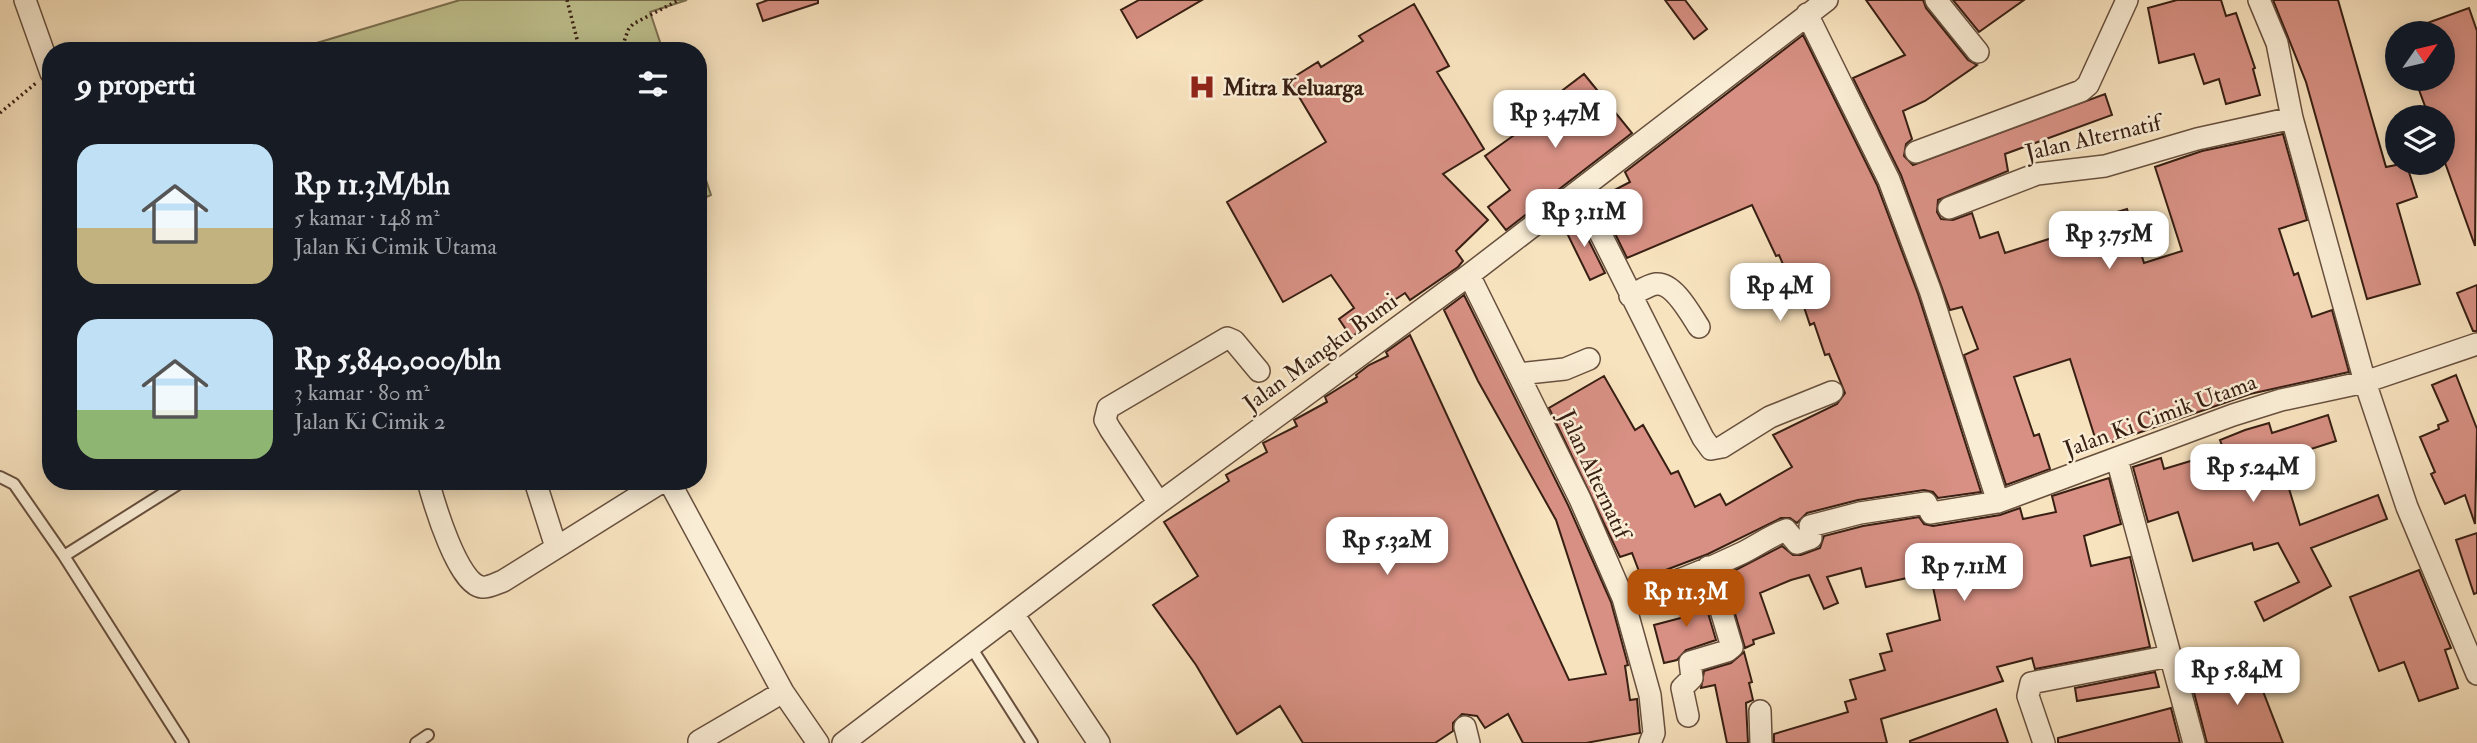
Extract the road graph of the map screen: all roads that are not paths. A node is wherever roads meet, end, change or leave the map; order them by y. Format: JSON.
{"nodes":[{"id":1,"x":25,"y":0,"type":"edge"},
{"id":2,"x":1827,"y":0,"type":"edge"},
{"id":3,"x":1936,"y":0,"type":"edge"},
{"id":4,"x":2127,"y":0,"type":"edge"},
{"id":5,"x":2259,"y":0,"type":"edge"},
{"id":6,"x":1807,"y":14,"type":"junction"},
{"id":7,"x":42,"y":49,"type":"edge"},
{"id":8,"x":1978,"y":52,"type":"dead end"},
{"id":9,"x":2292,"y":118,"type":"junction"},
{"id":10,"x":1916,"y":152,"type":"dead end"},
{"id":11,"x":1579,"y":191,"type":"junction"},
{"id":12,"x":1949,"y":208,"type":"dead end"},
{"id":13,"x":1469,"y":275,"type":"junction"},
{"id":14,"x":1630,"y":296,"type":"junction"},
{"id":15,"x":1699,"y":327,"type":"dead end"},
{"id":16,"x":2477,"y":344,"type":"edge"},
{"id":17,"x":1589,"y":359,"type":"dead end"},
{"id":18,"x":1259,"y":371,"type":"dead end"},
{"id":19,"x":1518,"y":374,"type":"junction"},
{"id":20,"x":2365,"y":382,"type":"junction"},
{"id":21,"x":1832,"y":392,"type":"dead end"},
{"id":22,"x":2117,"y":459,"type":"junction"},
{"id":23,"x":0,"y":477,"type":"edge"},
{"id":24,"x":169,"y":490,"type":"edge"},
{"id":25,"x":431,"y":490,"type":"edge"},
{"id":26,"x":538,"y":490,"type":"edge"},
{"id":27,"x":648,"y":490,"type":"edge"},
{"id":28,"x":674,"y":490,"type":"edge"},
{"id":29,"x":1998,"y":502,"type":"junction"},
{"id":30,"x":1159,"y":503,"type":"junction"},
{"id":31,"x":556,"y":547,"type":"junction"},
{"id":32,"x":64,"y":556,"type":"junction"},
{"id":33,"x":1708,"y":568,"type":"junction"},
{"id":34,"x":1623,"y":598,"type":"junction"},
{"id":35,"x":1013,"y":614,"type":"junction"},
{"id":36,"x":971,"y":647,"type":"junction"},
{"id":37,"x":2170,"y":656,"type":"junction"},
{"id":38,"x":2477,"y":674,"type":"edge"},
{"id":39,"x":783,"y":692,"type":"junction"},
{"id":40,"x":1759,"y":710,"type":"dead end"},
{"id":41,"x":1688,"y":716,"type":"dead end"},
{"id":42,"x":428,"y":735,"type":"dead end"},
{"id":43,"x":699,"y":741,"type":"edge"},
{"id":44,"x":183,"y":743,"type":"edge"},
{"id":45,"x":416,"y":743,"type":"edge"},
{"id":46,"x":818,"y":743,"type":"edge"},
{"id":47,"x":843,"y":743,"type":"edge"},
{"id":48,"x":1032,"y":743,"type":"edge"},
{"id":49,"x":1100,"y":743,"type":"edge"},
{"id":50,"x":1650,"y":743,"type":"edge"},
{"id":51,"x":1761,"y":743,"type":"edge"},
{"id":52,"x":2044,"y":743,"type":"edge"},
{"id":53,"x":2194,"y":743,"type":"edge"}],
"edges":[{"from":1,"to":7,"type":"street"},
{"from":2,"to":6,"type":"street","name":"Jalan Mangku Bumi"},
{"from":3,"to":8,"type":"street"},
{"from":4,"to":10,"type":"street"},
{"from":5,"to":9,"type":"street"},
{"from":6,"to":11,"type":"street","name":"Jalan Mangku Bumi"},
{"from":6,"to":29,"type":"street"},
{"from":9,"to":12,"type":"street","name":"Jalan Alternatif"},
{"from":9,"to":20,"type":"street"},
{"from":11,"to":13,"type":"street","name":"Jalan Mangku Bumi"},
{"from":11,"to":14,"type":"street"},
{"from":13,"to":19,"type":"street","name":"Jalan Alternatif"},
{"from":13,"to":30,"type":"street","name":"Jalan Mangku Bumi"},
{"from":14,"to":15,"type":"street"},
{"from":14,"to":21,"type":"street"},
{"from":16,"to":20,"type":"street","name":"Jalan Ki Cimik Utama"},
{"from":17,"to":19,"type":"street"},
{"from":18,"to":30,"type":"street"},
{"from":19,"to":34,"type":"street","name":"Jalan Alternatif"},
{"from":20,"to":22,"type":"street","name":"Jalan Ki Cimik Utama"},
{"from":20,"to":38,"type":"street"},
{"from":22,"to":29,"type":"street","name":"Jalan Ki Cimik Utama"},
{"from":22,"to":37,"type":"street"},
{"from":23,"to":32,"type":"lane"},
{"from":24,"to":32,"type":"lane"},
{"from":25,"to":31,"type":"street"},
{"from":26,"to":31,"type":"street"},
{"from":27,"to":31,"type":"street"},
{"from":28,"to":39,"type":"street"},
{"from":29,"to":33,"type":"street","name":"Jalan Ki Cimik Utama"},
{"from":30,"to":35,"type":"street","name":"Jalan Mangku Bumi"},
{"from":32,"to":44,"type":"lane"},
{"from":33,"to":34,"type":"street","name":"Jalan Ki Cimik Utama"},
{"from":33,"to":41,"type":"street"},
{"from":34,"to":50,"type":"street","name":"Jalan Alternatif"},
{"from":35,"to":36,"type":"street","name":"Jalan Mangku Bumi"},
{"from":35,"to":49,"type":"street"},
{"from":36,"to":47,"type":"street","name":"Jalan Mangku Bumi"},
{"from":36,"to":48,"type":"lane"},
{"from":37,"to":52,"type":"street"},
{"from":37,"to":53,"type":"street"},
{"from":39,"to":43,"type":"street"},
{"from":39,"to":46,"type":"street"},
{"from":40,"to":51,"type":"street"},
{"from":42,"to":45,"type":"lane"}]}
